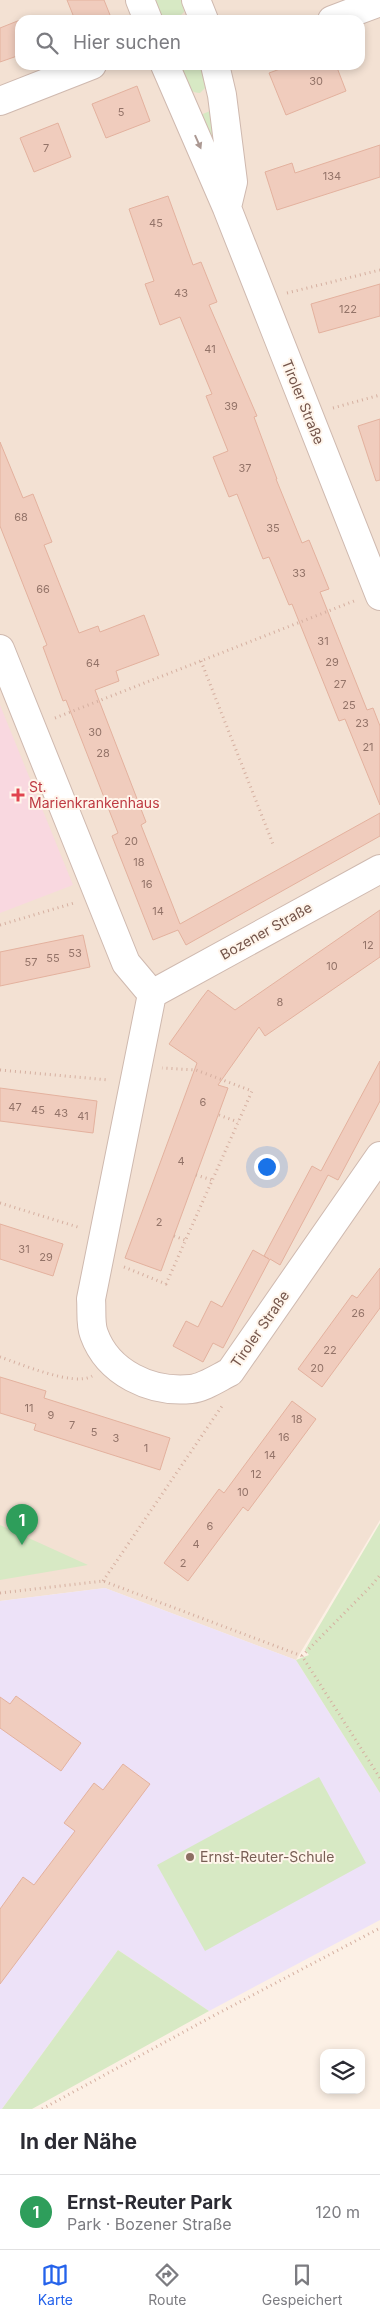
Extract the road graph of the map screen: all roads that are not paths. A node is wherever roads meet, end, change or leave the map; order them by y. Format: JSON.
{"nodes":[{"id":1,"x":140,"y":0,"type":"edge"},
{"id":2,"x":196,"y":0,"type":"edge"},
{"id":3,"x":380,"y":2,"type":"edge"},
{"id":4,"x":146,"y":15,"type":"edge"},
{"id":5,"x":202,"y":15,"type":"edge"},
{"id":6,"x":345,"y":15,"type":"edge"},
{"id":7,"x":79,"y":70,"type":"edge"},
{"id":8,"x":168,"y":70,"type":"edge"},
{"id":9,"x":216,"y":70,"type":"edge"},
{"id":10,"x":222,"y":95,"type":"junction"},
{"id":11,"x":0,"y":101,"type":"edge"},
{"id":12,"x":184,"y":109,"type":"junction"},
{"id":13,"x":227,"y":208,"type":"junction"},
{"id":14,"x":379,"y":594,"type":"edge"},
{"id":15,"x":0,"y":649,"type":"edge"},
{"id":16,"x":380,"y":869,"type":"edge"},
{"id":17,"x":152,"y":994,"type":"junction"},
{"id":18,"x":380,"y":1156,"type":"edge"}],
"edges":[{"from":1,"to":4,"type":"street"},
{"from":2,"to":5,"type":"street"},
{"from":3,"to":6,"type":"street"},
{"from":7,"to":11,"type":"street"},
{"from":8,"to":12,"type":"street","name":"Tiroler Straße"},
{"from":9,"to":10,"type":"street"},
{"from":10,"to":12,"type":"street"},
{"from":10,"to":13,"type":"street"},
{"from":12,"to":13,"type":"street","name":"Tiroler Straße","one_way":true},
{"from":13,"to":14,"type":"street","name":"Tiroler Straße"},
{"from":15,"to":17,"type":"street"},
{"from":16,"to":17,"type":"street","name":"Bozener Straße"},
{"from":17,"to":18,"type":"street","name":"Tiroler Straße"}]}
